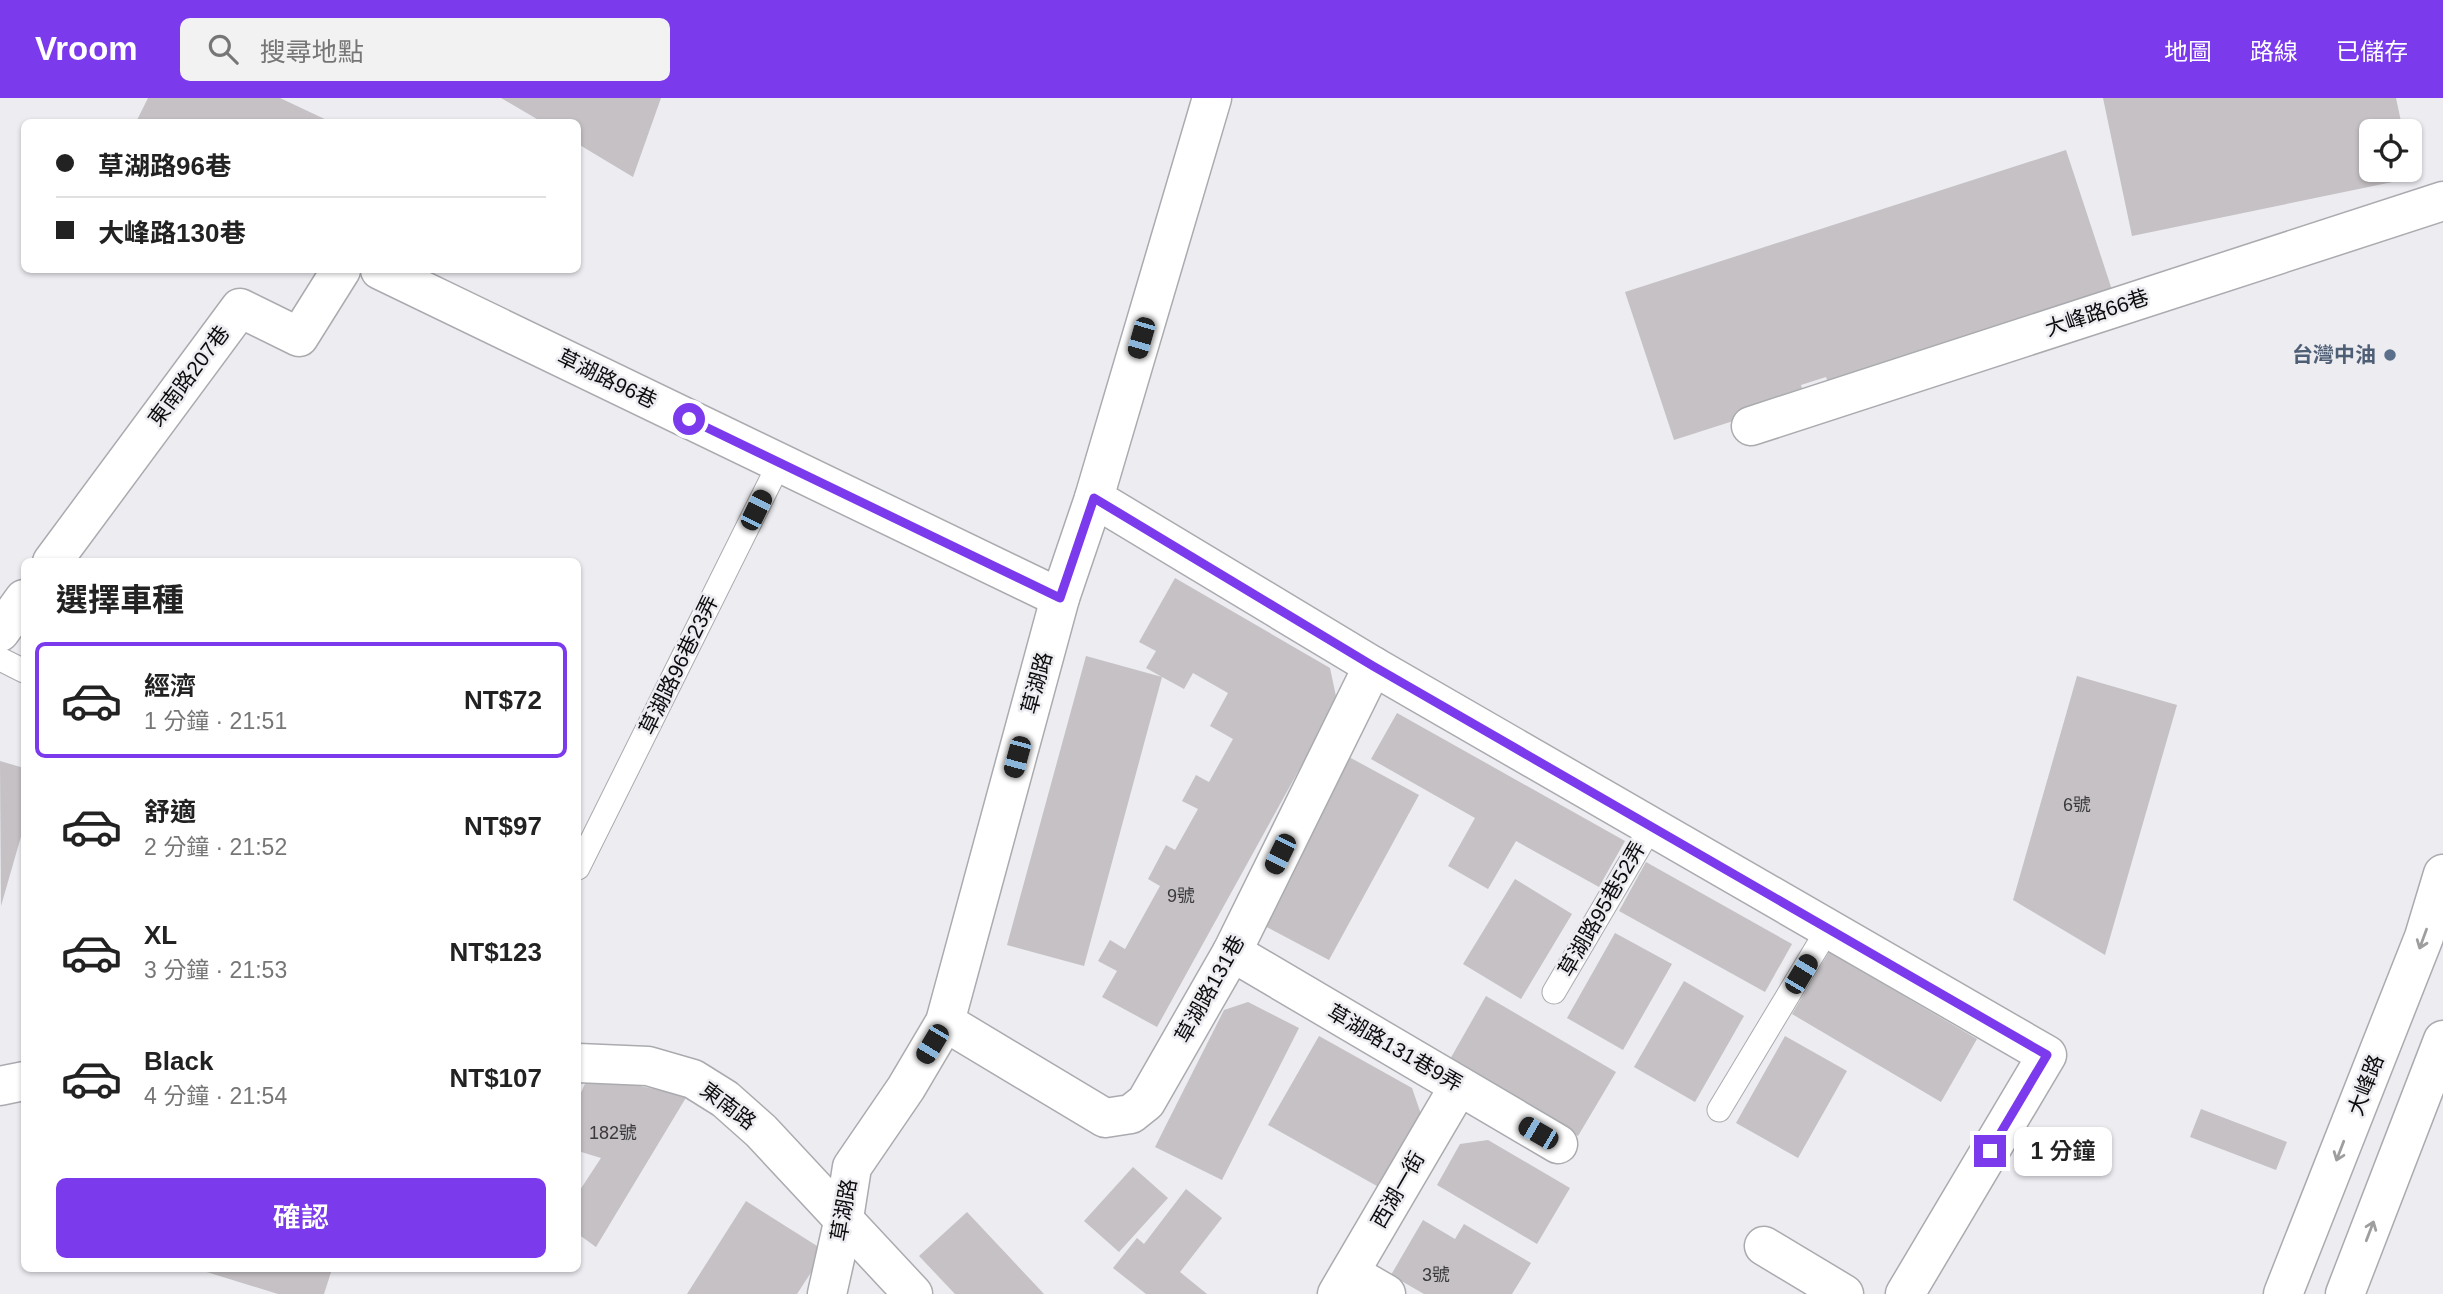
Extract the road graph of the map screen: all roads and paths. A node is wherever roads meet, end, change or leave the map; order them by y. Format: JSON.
{"nodes":[{"id":1,"x":1212,"y":98,"type":"edge"},
{"id":2,"x":2443,"y":201,"type":"edge"},
{"id":3,"x":339,"y":273,"type":"edge"},
{"id":4,"x":386,"y":273,"type":"edge"},
{"id":5,"x":1751,"y":426,"type":"dead end"},
{"id":6,"x":780,"y":462,"type":"junction"},
{"id":7,"x":1094,"y":498,"type":"junction"},
{"id":8,"x":55,"y":558,"type":"edge"},
{"id":9,"x":1060,"y":598,"type":"junction"},
{"id":10,"x":21,"y":603,"type":"edge"},
{"id":11,"x":0,"y":632,"type":"edge"},
{"id":12,"x":0,"y":659,"type":"edge"},
{"id":13,"x":1373,"y":666,"type":"junction"},
{"id":14,"x":21,"y":670,"type":"edge"},
{"id":15,"x":1651,"y":827,"type":"junction"},
{"id":16,"x":581,"y":863,"type":"edge"},
{"id":17,"x":2443,"y":874,"type":"edge"},
{"id":18,"x":1828,"y":929,"type":"junction"},
{"id":19,"x":1231,"y":952,"type":"junction"},
{"id":20,"x":1554,"y":992,"type":"dead end"},
{"id":21,"x":945,"y":1022,"type":"junction"},
{"id":22,"x":2443,"y":1040,"type":"edge"},
{"id":23,"x":581,"y":1063,"type":"edge"},
{"id":24,"x":21,"y":1082,"type":"edge"},
{"id":25,"x":0,"y":1086,"type":"edge"},
{"id":26,"x":1459,"y":1086,"type":"junction"},
{"id":27,"x":1719,"y":1110,"type":"dead end"},
{"id":28,"x":1558,"y":1144,"type":"dead end"},
{"id":29,"x":844,"y":1218,"type":"junction"},
{"id":30,"x":1764,"y":1246,"type":"dead end"},
{"id":31,"x":1344,"y":1283,"type":"edge"},
{"id":32,"x":827,"y":1294,"type":"edge"},
{"id":33,"x":913,"y":1294,"type":"edge"},
{"id":34,"x":1386,"y":1294,"type":"edge"},
{"id":35,"x":1844,"y":1294,"type":"edge"},
{"id":36,"x":1905,"y":1294,"type":"edge"},
{"id":37,"x":2283,"y":1294,"type":"edge"},
{"id":38,"x":2345,"y":1294,"type":"edge"}],
"edges":[{"from":1,"to":7,"type":"street","name":"草湖路"},
{"from":2,"to":5,"type":"street","name":"大峰路66巷"},
{"from":3,"to":8,"type":"street","name":"東南路207巷"},
{"from":4,"to":6,"type":"street","name":"草湖路96巷"},
{"from":6,"to":9,"type":"street","name":"草湖路96巷"},
{"from":6,"to":16,"type":"lane","name":"草湖路96巷23弄"},
{"from":7,"to":9,"type":"street","name":"草湖路"},
{"from":7,"to":13,"type":"street"},
{"from":9,"to":21,"type":"street","name":"草湖路"},
{"from":10,"to":11,"type":"street"},
{"from":12,"to":14,"type":"lane"},
{"from":13,"to":15,"type":"street"},
{"from":13,"to":19,"type":"street","name":"草湖路131巷"},
{"from":15,"to":18,"type":"street"},
{"from":15,"to":20,"type":"lane","name":"草湖路95巷52弄"},
{"from":17,"to":37,"type":"street","name":"大峰路","one_way":true},
{"from":18,"to":27,"type":"lane"},
{"from":18,"to":36,"type":"street"},
{"from":19,"to":21,"type":"street","name":"草湖路131巷"},
{"from":19,"to":26,"type":"street","name":"草湖路131巷9弄"},
{"from":21,"to":29,"type":"street","name":"草湖路"},
{"from":38,"to":22,"type":"street","one_way":true},
{"from":23,"to":29,"type":"street","name":"東南路"},
{"from":24,"to":25,"type":"street"},
{"from":26,"to":28,"type":"street","name":"草湖路131巷9弄"},
{"from":26,"to":31,"type":"street","name":"西湖一街"},
{"from":29,"to":32,"type":"street","name":"草湖路"},
{"from":29,"to":33,"type":"street","name":"東南路"},
{"from":30,"to":35,"type":"street"},
{"from":31,"to":34,"type":"street"}]}
